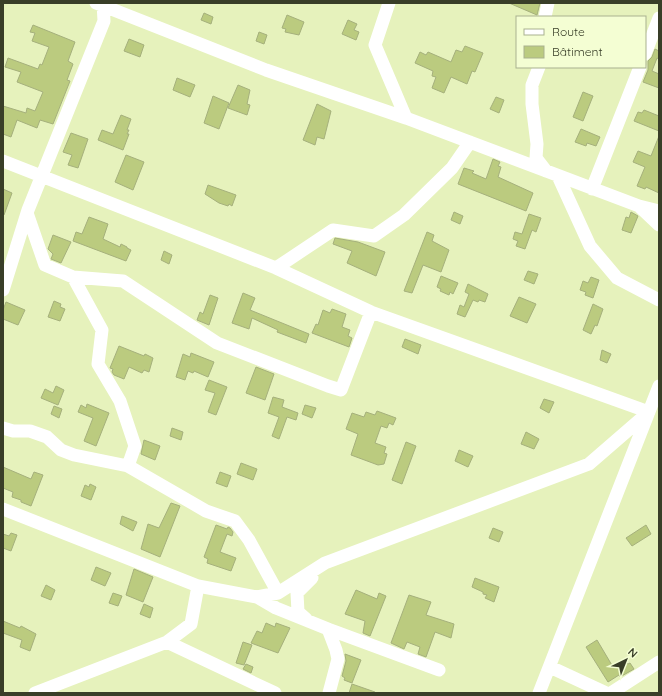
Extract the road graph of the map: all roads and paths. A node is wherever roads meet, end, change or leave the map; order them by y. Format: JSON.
{"nodes":[{"id":1,"x":389,"y":3,"type":"edge"},
{"id":2,"x":548,"y":3,"type":"edge"},
{"id":3,"x":100,"y":4,"type":"edge"},
{"id":4,"x":545,"y":16,"type":"edge"},
{"id":5,"x":659,"y":18,"type":"edge"},
{"id":6,"x":646,"y":51,"type":"edge"},
{"id":7,"x":539,"y":68,"type":"edge"},
{"id":8,"x":640,"y":68,"type":"edge"},
{"id":9,"x":406,"y":118,"type":"junction"},
{"id":10,"x":470,"y":142,"type":"junction"},
{"id":11,"x":3,"y":161,"type":"edge"},
{"id":12,"x":552,"y":173,"type":"junction"},
{"id":13,"x":41,"y":175,"type":"junction"},
{"id":14,"x":592,"y":188,"type":"junction"},
{"id":15,"x":639,"y":206,"type":"junction"},
{"id":16,"x":659,"y":211,"type":"edge"},
{"id":17,"x":27,"y":213,"type":"junction"},
{"id":18,"x":659,"y":225,"type":"edge"},
{"id":19,"x":276,"y":268,"type":"junction"},
{"id":20,"x":73,"y":277,"type":"junction"},
{"id":21,"x":3,"y":290,"type":"edge"},
{"id":22,"x":659,"y":300,"type":"edge"},
{"id":23,"x":371,"y":312,"type":"junction"},
{"id":24,"x":659,"y":386,"type":"edge"},
{"id":25,"x":649,"y":412,"type":"junction"},
{"id":26,"x":3,"y":428,"type":"edge"},
{"id":27,"x":128,"y":466,"type":"junction"},
{"id":28,"x":3,"y":509,"type":"edge"},
{"id":29,"x":325,"y":563,"type":"junction"},
{"id":30,"x":198,"y":586,"type":"junction"},
{"id":31,"x":278,"y":593,"type":"junction"},
{"id":32,"x":257,"y":597,"type":"junction"},
{"id":33,"x":306,"y":619,"type":"junction"},
{"id":34,"x":328,"y":629,"type":"junction"},
{"id":35,"x":167,"y":642,"type":"junction"},
{"id":36,"x":659,"y":662,"type":"edge"},
{"id":37,"x":550,"y":667,"type":"junction"},
{"id":38,"x":439,"y":670,"type":"dead end"},
{"id":39,"x":35,"y":693,"type":"edge"},
{"id":40,"x":275,"y":693,"type":"edge"},
{"id":41,"x":329,"y":693,"type":"edge"},
{"id":42,"x":539,"y":693,"type":"edge"},
{"id":43,"x":606,"y":693,"type":"edge"},
{"id":44,"x":611,"y":693,"type":"edge"}],
"edges":[{"from":1,"to":9,"type":"street"},
{"from":2,"to":4,"type":"street"},
{"from":3,"to":9,"type":"street"},
{"from":3,"to":13,"type":"street"},
{"from":5,"to":6,"type":"street"},
{"from":7,"to":12,"type":"street"},
{"from":8,"to":14,"type":"street"},
{"from":9,"to":10,"type":"street"},
{"from":10,"to":12,"type":"street"},
{"from":10,"to":19,"type":"street"},
{"from":11,"to":13,"type":"street"},
{"from":12,"to":14,"type":"street"},
{"from":12,"to":22,"type":"street"},
{"from":13,"to":17,"type":"street"},
{"from":13,"to":19,"type":"street"},
{"from":14,"to":15,"type":"street"},
{"from":15,"to":16,"type":"street"},
{"from":15,"to":18,"type":"street"},
{"from":17,"to":20,"type":"street"},
{"from":17,"to":21,"type":"street"},
{"from":19,"to":23,"type":"street"},
{"from":20,"to":23,"type":"street"},
{"from":20,"to":27,"type":"street"},
{"from":23,"to":25,"type":"street"},
{"from":24,"to":25,"type":"street"},
{"from":25,"to":29,"type":"street"},
{"from":25,"to":37,"type":"street"},
{"from":26,"to":27,"type":"street"},
{"from":27,"to":31,"type":"street"},
{"from":28,"to":30,"type":"street"},
{"from":29,"to":31,"type":"street"},
{"from":29,"to":33,"type":"street"},
{"from":30,"to":32,"type":"street"},
{"from":30,"to":35,"type":"street"},
{"from":31,"to":32,"type":"street"},
{"from":32,"to":33,"type":"street"},
{"from":33,"to":34,"type":"street"},
{"from":34,"to":38,"type":"street"},
{"from":34,"to":41,"type":"street"},
{"from":35,"to":39,"type":"street"},
{"from":35,"to":40,"type":"street"},
{"from":36,"to":44,"type":"street"},
{"from":37,"to":42,"type":"street"},
{"from":37,"to":43,"type":"street"}]}
